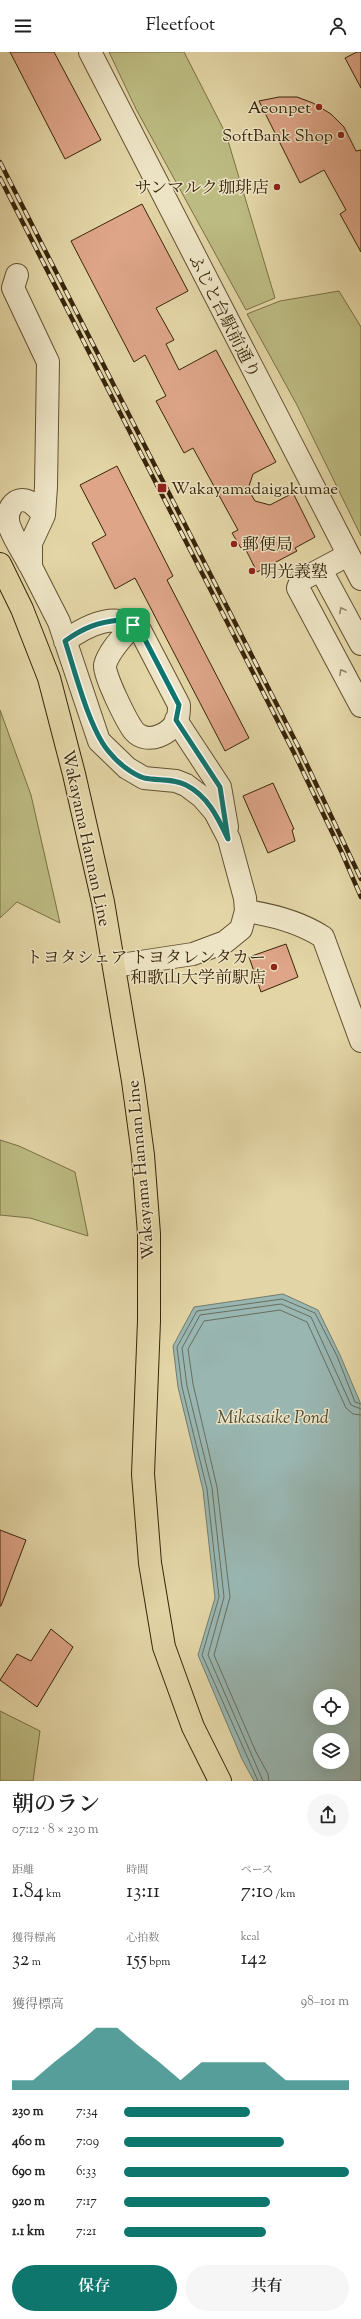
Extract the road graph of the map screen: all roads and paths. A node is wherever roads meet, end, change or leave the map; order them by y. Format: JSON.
{"nodes":[{"id":1,"x":90,"y":52,"type":"edge"},
{"id":2,"x":17,"y":275,"type":"dead end"},
{"id":3,"x":44,"y":515,"type":"junction"},
{"id":4,"x":348,"y":555,"type":"junction"},
{"id":5,"x":0,"y":564,"type":"edge"},
{"id":6,"x":31,"y":567,"type":"junction"},
{"id":7,"x":321,"y":570,"type":"junction"},
{"id":8,"x":361,"y":579,"type":"edge"},
{"id":9,"x":133,"y":625,"type":"junction"},
{"id":10,"x":65,"y":641,"type":"junction"},
{"id":11,"x":361,"y":644,"type":"edge"},
{"id":12,"x":361,"y":706,"type":"edge"},
{"id":13,"x":176,"y":720,"type":"junction"},
{"id":14,"x":228,"y":839,"type":"junction"},
{"id":15,"x":246,"y":911,"type":"junction"},
{"id":16,"x":114,"y":966,"type":"junction"},
{"id":17,"x":361,"y":1041,"type":"edge"},
{"id":18,"x":220,"y":1781,"type":"edge"}],
"edges":[{"from":1,"to":4,"type":"street","name":"ふじと台駅前通り"},
{"from":2,"to":3,"type":"street"},
{"from":3,"to":6,"type":"street"},
{"from":3,"to":6,"type":"street"},
{"from":4,"to":7,"type":"street"},
{"from":4,"to":8,"type":"street","name":"ふじと台駅前通り"},
{"from":5,"to":16,"type":"main road","name":"Wakayama Hannan Line"},
{"from":6,"to":10,"type":"street"},
{"from":11,"to":7,"type":"street","one_way":true},
{"from":12,"to":7,"type":"street","one_way":true},
{"from":9,"to":10,"type":"street"},
{"from":9,"to":13,"type":"street"},
{"from":9,"to":13,"type":"street"},
{"from":10,"to":14,"type":"street"},
{"from":13,"to":14,"type":"street"},
{"from":14,"to":15,"type":"street"},
{"from":15,"to":16,"type":"street"},
{"from":15,"to":17,"type":"street"},
{"from":16,"to":18,"type":"main road","name":"Wakayama Hannan Line"}]}
